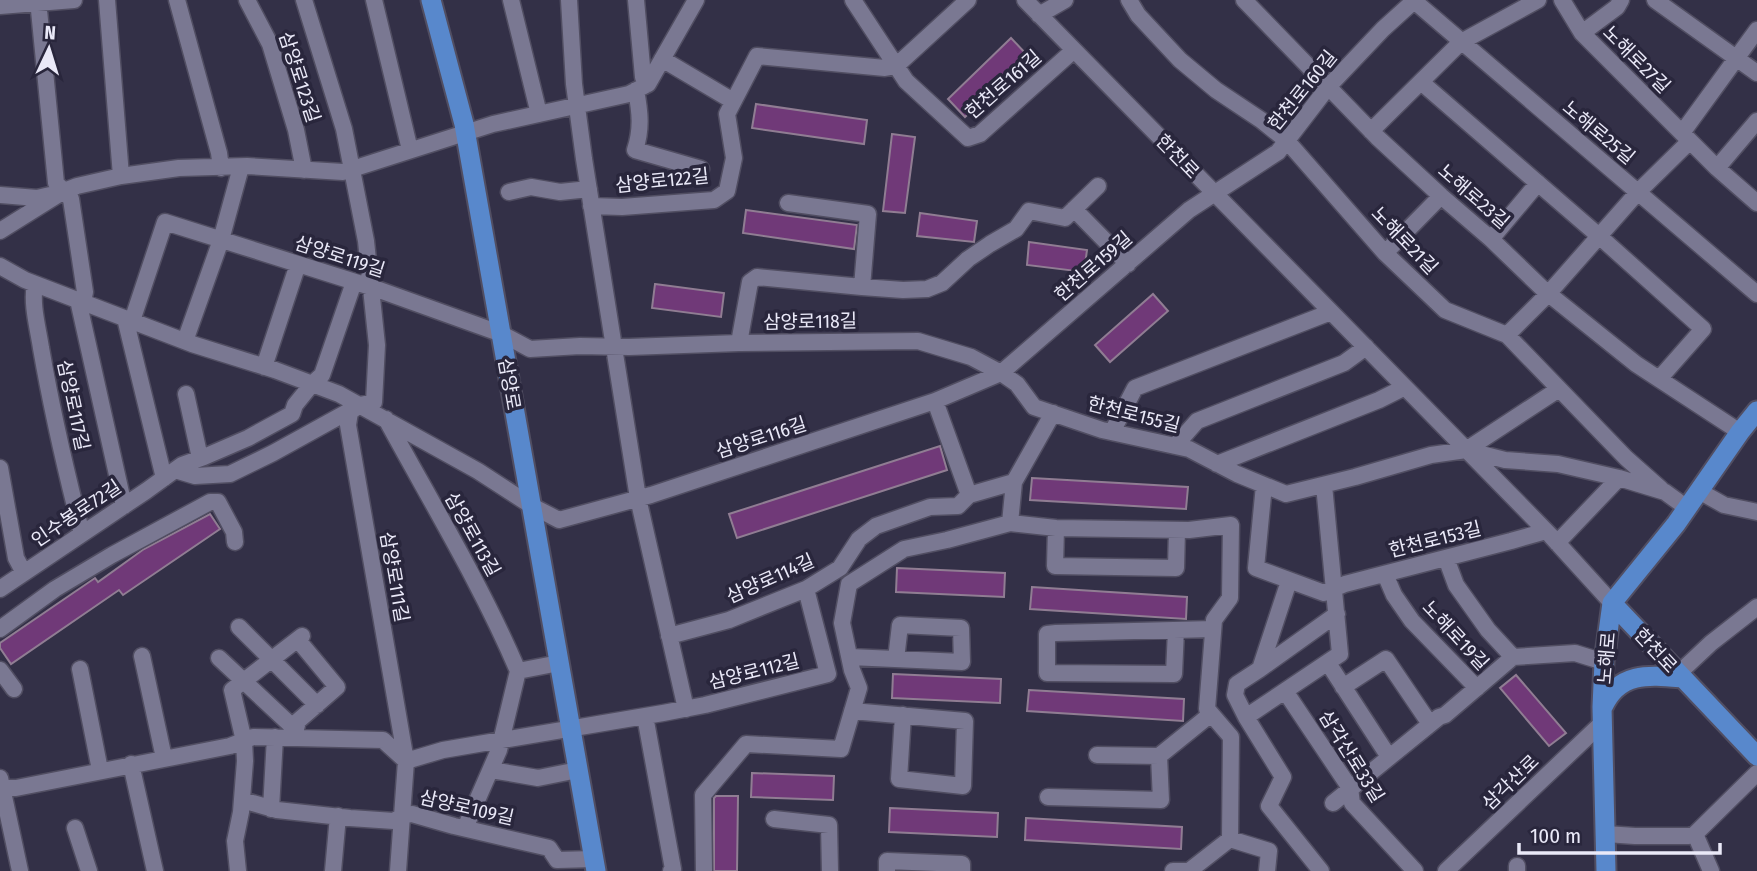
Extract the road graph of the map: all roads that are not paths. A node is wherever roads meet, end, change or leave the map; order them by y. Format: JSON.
{"nodes":[{"id":1,"x":74,"y":0,"type":"edge"},
{"id":2,"x":107,"y":0,"type":"edge"},
{"id":3,"x":177,"y":0,"type":"edge"},
{"id":4,"x":247,"y":0,"type":"edge"},
{"id":5,"x":303,"y":0,"type":"edge"},
{"id":6,"x":374,"y":0,"type":"edge"},
{"id":7,"x":431,"y":0,"type":"edge"},
{"id":8,"x":512,"y":0,"type":"edge"},
{"id":9,"x":569,"y":0,"type":"edge"},
{"id":10,"x":636,"y":0,"type":"edge"},
{"id":11,"x":696,"y":0,"type":"edge"},
{"id":12,"x":853,"y":0,"type":"edge"},
{"id":13,"x":968,"y":0,"type":"edge"},
{"id":14,"x":1025,"y":0,"type":"edge"},
{"id":15,"x":1065,"y":0,"type":"edge"},
{"id":16,"x":1129,"y":0,"type":"edge"},
{"id":17,"x":1244,"y":0,"type":"edge"},
{"id":18,"x":1413,"y":0,"type":"edge"},
{"id":19,"x":1538,"y":0,"type":"edge"},
{"id":20,"x":1562,"y":0,"type":"edge"},
{"id":21,"x":1621,"y":0,"type":"edge"},
{"id":22,"x":1656,"y":0,"type":"edge"},
{"id":23,"x":38,"y":2,"type":"edge"},
{"id":24,"x":0,"y":6,"type":"edge"},
{"id":25,"x":1039,"y":15,"type":"junction"},
{"id":26,"x":1757,"y":30,"type":"edge"},
{"id":27,"x":1582,"y":33,"type":"junction"},
{"id":28,"x":1461,"y":42,"type":"junction"},
{"id":29,"x":1074,"y":50,"type":"junction"},
{"id":30,"x":1737,"y":57,"type":"junction"},
{"id":31,"x":662,"y":60,"type":"junction"},
{"id":32,"x":896,"y":66,"type":"junction"},
{"id":33,"x":1757,"y":73,"type":"edge"},
{"id":34,"x":1420,"y":82,"type":"junction"},
{"id":35,"x":642,"y":87,"type":"junction"},
{"id":36,"x":1328,"y":87,"type":"junction"},
{"id":37,"x":733,"y":101,"type":"junction"},
{"id":38,"x":577,"y":105,"type":"junction"},
{"id":39,"x":539,"y":114,"type":"junction"},
{"id":40,"x":1371,"y":131,"type":"junction"},
{"id":41,"x":1754,"y":131,"type":"edge"},
{"id":42,"x":466,"y":133,"type":"junction"},
{"id":43,"x":1686,"y":137,"type":"junction"},
{"id":44,"x":1287,"y":141,"type":"junction"},
{"id":45,"x":410,"y":150,"type":"junction"},
{"id":46,"x":241,"y":167,"type":"junction"},
{"id":47,"x":221,"y":168,"type":"junction"},
{"id":48,"x":353,"y":168,"type":"junction"},
{"id":49,"x":1717,"y":168,"type":"junction"},
{"id":50,"x":701,"y":169,"type":"dead end"},
{"id":51,"x":304,"y":170,"type":"junction"},
{"id":52,"x":121,"y":176,"type":"junction"},
{"id":53,"x":1538,"y":183,"type":"junction"},
{"id":54,"x":1098,"y":186,"type":"dead end"},
{"id":55,"x":589,"y":189,"type":"junction"},
{"id":56,"x":64,"y":191,"type":"junction"},
{"id":57,"x":509,"y":192,"type":"dead end"},
{"id":58,"x":1638,"y":192,"type":"junction"},
{"id":59,"x":1215,"y":194,"type":"junction"},
{"id":60,"x":0,"y":195,"type":"edge"},
{"id":61,"x":1441,"y":196,"type":"junction"},
{"id":62,"x":788,"y":203,"type":"dead end"},
{"id":63,"x":1757,"y":203,"type":"edge"},
{"id":64,"x":591,"y":206,"type":"junction"},
{"id":65,"x":1074,"y":209,"type":"junction"},
{"id":66,"x":0,"y":231,"type":"edge"},
{"id":67,"x":1599,"y":236,"type":"junction"},
{"id":68,"x":1491,"y":239,"type":"junction"},
{"id":69,"x":222,"y":240,"type":"junction"},
{"id":70,"x":1385,"y":253,"type":"junction"},
{"id":71,"x":298,"y":264,"type":"junction"},
{"id":72,"x":1128,"y":264,"type":"junction"},
{"id":73,"x":0,"y":266,"type":"edge"},
{"id":74,"x":354,"y":282,"type":"junction"},
{"id":75,"x":35,"y":284,"type":"junction"},
{"id":76,"x":371,"y":287,"type":"junction"},
{"id":77,"x":862,"y":287,"type":"junction"},
{"id":78,"x":1548,"y":294,"type":"junction"},
{"id":79,"x":1757,"y":294,"type":"edge"},
{"id":80,"x":81,"y":301,"type":"junction"},
{"id":81,"x":1331,"y":312,"type":"junction"},
{"id":82,"x":128,"y":319,"type":"junction"},
{"id":83,"x":502,"y":334,"type":"junction"},
{"id":84,"x":1507,"y":335,"type":"junction"},
{"id":85,"x":185,"y":341,"type":"junction"},
{"id":86,"x":739,"y":343,"type":"junction"},
{"id":87,"x":614,"y":346,"type":"junction"},
{"id":88,"x":1366,"y":347,"type":"junction"},
{"id":89,"x":264,"y":367,"type":"junction"},
{"id":90,"x":1002,"y":373,"type":"junction"},
{"id":91,"x":1659,"y":379,"type":"junction"},
{"id":92,"x":312,"y":384,"type":"junction"},
{"id":93,"x":1405,"y":387,"type":"junction"},
{"id":94,"x":1559,"y":389,"type":"junction"},
{"id":95,"x":186,"y":394,"type":"dead end"},
{"id":96,"x":935,"y":401,"type":"junction"},
{"id":97,"x":360,"y":405,"type":"junction"},
{"id":98,"x":1757,"y":411,"type":"edge"},
{"id":99,"x":1053,"y":413,"type":"junction"},
{"id":100,"x":386,"y":419,"type":"junction"},
{"id":101,"x":1112,"y":432,"type":"junction"},
{"id":102,"x":1740,"y":432,"type":"junction"},
{"id":103,"x":1175,"y":446,"type":"junction"},
{"id":104,"x":1466,"y":450,"type":"junction"},
{"id":105,"x":200,"y":458,"type":"junction"},
{"id":106,"x":1217,"y":464,"type":"junction"},
{"id":107,"x":0,"y":468,"type":"edge"},
{"id":108,"x":169,"y":474,"type":"junction"},
{"id":109,"x":1619,"y":478,"type":"junction"},
{"id":110,"x":1014,"y":482,"type":"junction"},
{"id":111,"x":1264,"y":485,"type":"junction"},
{"id":112,"x":1324,"y":485,"type":"junction"},
{"id":113,"x":1699,"y":491,"type":"junction"},
{"id":114,"x":1665,"y":492,"type":"junction"},
{"id":115,"x":969,"y":495,"type":"junction"},
{"id":116,"x":638,"y":498,"type":"junction"},
{"id":117,"x":124,"y":506,"type":"junction"},
{"id":118,"x":532,"y":506,"type":"junction"},
{"id":119,"x":1687,"y":508,"type":"junction"},
{"id":120,"x":1757,"y":512,"type":"edge"},
{"id":121,"x":1010,"y":523,"type":"junction"},
{"id":122,"x":1056,"y":528,"type":"junction"},
{"id":123,"x":1177,"y":530,"type":"junction"},
{"id":124,"x":1546,"y":531,"type":"junction"},
{"id":125,"x":82,"y":534,"type":"junction"},
{"id":126,"x":234,"y":542,"type":"dead end"},
{"id":127,"x":1557,"y":544,"type":"junction"},
{"id":128,"x":1446,"y":558,"type":"junction"},
{"id":129,"x":24,"y":573,"type":"junction"},
{"id":130,"x":1385,"y":573,"type":"junction"},
{"id":131,"x":1289,"y":581,"type":"junction"},
{"id":132,"x":0,"y":589,"type":"edge"},
{"id":133,"x":806,"y":589,"type":"junction"},
{"id":134,"x":1334,"y":589,"type":"junction"},
{"id":135,"x":1612,"y":603,"type":"junction"},
{"id":136,"x":1751,"y":611,"type":"edge"},
{"id":137,"x":1337,"y":614,"type":"junction"},
{"id":138,"x":239,"y":627,"type":"dead end"},
{"id":139,"x":0,"y":628,"type":"edge"},
{"id":140,"x":1757,"y":628,"type":"edge"},
{"id":141,"x":1213,"y":629,"type":"junction"},
{"id":142,"x":1176,"y":630,"type":"junction"},
{"id":143,"x":669,"y":636,"type":"junction"},
{"id":144,"x":142,"y":656,"type":"dead end"},
{"id":145,"x":850,"y":657,"type":"junction"},
{"id":146,"x":1513,"y":657,"type":"junction"},
{"id":147,"x":219,"y":658,"type":"dead end"},
{"id":148,"x":273,"y":659,"type":"junction"},
{"id":149,"x":896,"y":659,"type":"dead end"},
{"id":150,"x":1604,"y":662,"type":"junction"},
{"id":151,"x":559,"y":663,"type":"junction"},
{"id":152,"x":1328,"y":663,"type":"junction"},
{"id":153,"x":1260,"y":668,"type":"junction"},
{"id":154,"x":80,"y":669,"type":"dead end"},
{"id":155,"x":0,"y":670,"type":"edge"},
{"id":156,"x":518,"y":671,"type":"junction"},
{"id":157,"x":1681,"y":676,"type":"junction"},
{"id":158,"x":245,"y":681,"type":"junction"},
{"id":159,"x":1343,"y":687,"type":"junction"},
{"id":160,"x":14,"y":688,"type":"dead end"},
{"id":161,"x":1477,"y":688,"type":"junction"},
{"id":162,"x":1285,"y":691,"type":"junction"},
{"id":163,"x":317,"y":705,"type":"junction"},
{"id":164,"x":686,"y":709,"type":"junction"},
{"id":165,"x":852,"y":711,"type":"junction"},
{"id":166,"x":1211,"y":713,"type":"junction"},
{"id":167,"x":903,"y":715,"type":"junction"},
{"id":168,"x":1602,"y":715,"type":"junction"},
{"id":169,"x":645,"y":716,"type":"junction"},
{"id":170,"x":1246,"y":717,"type":"junction"},
{"id":171,"x":1430,"y":724,"type":"junction"},
{"id":172,"x":571,"y":729,"type":"junction"},
{"id":173,"x":295,"y":734,"type":"junction"},
{"id":174,"x":275,"y":737,"type":"junction"},
{"id":175,"x":500,"y":740,"type":"junction"},
{"id":176,"x":244,"y":741,"type":"junction"},
{"id":177,"x":1097,"y":755,"type":"dead end"},
{"id":178,"x":1159,"y":756,"type":"junction"},
{"id":179,"x":1757,"y":756,"type":"edge"},
{"id":180,"x":1388,"y":757,"type":"junction"},
{"id":181,"x":163,"y":758,"type":"junction"},
{"id":182,"x":406,"y":761,"type":"junction"},
{"id":183,"x":131,"y":764,"type":"junction"},
{"id":184,"x":491,"y":770,"type":"junction"},
{"id":185,"x":578,"y":770,"type":"junction"},
{"id":186,"x":100,"y":771,"type":"junction"},
{"id":187,"x":1757,"y":773,"type":"edge"},
{"id":188,"x":1,"y":785,"type":"edge"},
{"id":189,"x":1350,"y":788,"type":"junction"},
{"id":190,"x":1048,"y":797,"type":"dead end"},
{"id":191,"x":242,"y":800,"type":"junction"},
{"id":192,"x":1333,"y":803,"type":"dead end"},
{"id":193,"x":271,"y":809,"type":"junction"},
{"id":194,"x":338,"y":816,"type":"junction"},
{"id":195,"x":402,"y":816,"type":"junction"},
{"id":196,"x":774,"y":819,"type":"dead end"},
{"id":197,"x":75,"y":828,"type":"dead end"},
{"id":198,"x":465,"y":828,"type":"junction"},
{"id":199,"x":1606,"y":834,"type":"junction"},
{"id":200,"x":1695,"y":834,"type":"junction"},
{"id":201,"x":1230,"y":839,"type":"junction"},
{"id":202,"x":595,"y":865,"type":"edge"},
{"id":203,"x":20,"y":871,"type":"edge"},
{"id":204,"x":89,"y":871,"type":"edge"},
{"id":205,"x":155,"y":871,"type":"edge"},
{"id":206,"x":238,"y":871,"type":"edge"},
{"id":207,"x":333,"y":871,"type":"edge"},
{"id":208,"x":398,"y":871,"type":"edge"},
{"id":209,"x":671,"y":871,"type":"edge"},
{"id":210,"x":705,"y":871,"type":"edge"},
{"id":211,"x":830,"y":871,"type":"edge"},
{"id":212,"x":887,"y":871,"type":"edge"},
{"id":213,"x":962,"y":871,"type":"edge"},
{"id":214,"x":1173,"y":871,"type":"edge"},
{"id":215,"x":1189,"y":871,"type":"edge"},
{"id":216,"x":1267,"y":871,"type":"edge"},
{"id":217,"x":1321,"y":871,"type":"edge"},
{"id":218,"x":1415,"y":871,"type":"edge"},
{"id":219,"x":1446,"y":871,"type":"edge"},
{"id":220,"x":1606,"y":871,"type":"edge"},
{"id":221,"x":1711,"y":871,"type":"edge"}],
"edges":[{"from":1,"to":23,"type":"street"},
{"from":2,"to":52,"type":"street"},
{"from":3,"to":47,"type":"street"},
{"from":4,"to":51,"type":"street","name":"삼양로123길"},
{"from":5,"to":48,"type":"street","name":"삼양로123길"},
{"from":6,"to":45,"type":"street"},
{"from":7,"to":42,"type":"main road","name":"삼양로"},
{"from":8,"to":39,"type":"street"},
{"from":9,"to":38,"type":"street","name":"삼양로122길"},
{"from":10,"to":35,"type":"street"},
{"from":11,"to":31,"type":"street"},
{"from":12,"to":32,"type":"street","name":"한천로161길"},
{"from":13,"to":32,"type":"street"},
{"from":14,"to":25,"type":"street","name":"한천로"},
{"from":15,"to":25,"type":"street"},
{"from":16,"to":44,"type":"street","name":"노해로21길"},
{"from":17,"to":36,"type":"street","name":"노해로23길"},
{"from":18,"to":28,"type":"street","name":"노해로25길"},
{"from":18,"to":36,"type":"street","name":"한천로160길"},
{"from":19,"to":28,"type":"street"},
{"from":20,"to":27,"type":"street","name":"노해로27길"},
{"from":21,"to":27,"type":"street"},
{"from":22,"to":30,"type":"street"},
{"from":23,"to":24,"type":"street"},
{"from":23,"to":56,"type":"street"},
{"from":25,"to":29,"type":"street","name":"한천로"},
{"from":26,"to":30,"type":"street"},
{"from":27,"to":43,"type":"street","name":"노해로27길"},
{"from":28,"to":34,"type":"street"},
{"from":28,"to":58,"type":"street","name":"노해로25길"},
{"from":29,"to":32,"type":"street","name":"한천로161길"},
{"from":29,"to":59,"type":"street","name":"한천로"},
{"from":30,"to":33,"type":"street"},
{"from":30,"to":43,"type":"street"},
{"from":31,"to":35,"type":"street"},
{"from":31,"to":37,"type":"street"},
{"from":32,"to":37,"type":"street","name":"삼양로122길"},
{"from":34,"to":40,"type":"street"},
{"from":34,"to":53,"type":"street"},
{"from":35,"to":38,"type":"street"},
{"from":35,"to":50,"type":"street"},
{"from":36,"to":40,"type":"street","name":"노해로23길"},
{"from":36,"to":44,"type":"street","name":"한천로160길"},
{"from":37,"to":64,"type":"street","name":"삼양로122길"},
{"from":38,"to":39,"type":"street"},
{"from":38,"to":55,"type":"street","name":"삼양로122길"},
{"from":39,"to":42,"type":"street"},
{"from":40,"to":61,"type":"street","name":"노해로23길"},
{"from":41,"to":49,"type":"street"},
{"from":42,"to":45,"type":"street"},
{"from":42,"to":83,"type":"main road","name":"삼양로"},
{"from":43,"to":49,"type":"street","name":"노해로27길"},
{"from":43,"to":58,"type":"street"},
{"from":44,"to":59,"type":"street","name":"한천로160길"},
{"from":44,"to":70,"type":"street","name":"노해로21길"},
{"from":45,"to":48,"type":"street"},
{"from":46,"to":47,"type":"street"},
{"from":46,"to":51,"type":"street"},
{"from":46,"to":69,"type":"street"},
{"from":47,"to":52,"type":"street"},
{"from":48,"to":51,"type":"street"},
{"from":48,"to":76,"type":"street"},
{"from":49,"to":63,"type":"street","name":"노해로27길"},
{"from":52,"to":56,"type":"street"},
{"from":53,"to":67,"type":"street"},
{"from":53,"to":68,"type":"street"},
{"from":54,"to":65,"type":"street"},
{"from":55,"to":57,"type":"street","name":"삼양로122길"},
{"from":55,"to":64,"type":"street","name":"삼양로122길"},
{"from":56,"to":60,"type":"street"},
{"from":56,"to":66,"type":"street"},
{"from":56,"to":80,"type":"street"},
{"from":58,"to":67,"type":"street"},
{"from":58,"to":79,"type":"street","name":"노해로25길"},
{"from":59,"to":72,"type":"street","name":"한천로159길"},
{"from":59,"to":81,"type":"street","name":"한천로"},
{"from":61,"to":68,"type":"street","name":"노해로23길"},
{"from":61,"to":70,"type":"street"},
{"from":62,"to":77,"type":"street"},
{"from":64,"to":87,"type":"street","name":"삼양로122길"},
{"from":65,"to":72,"type":"street"},
{"from":65,"to":77,"type":"street"},
{"from":67,"to":78,"type":"street"},
{"from":67,"to":91,"type":"street"},
{"from":68,"to":78,"type":"street","name":"노해로23길"},
{"from":69,"to":71,"type":"street","name":"삼양로119길"},
{"from":69,"to":82,"type":"street","name":"삼양로119길"},
{"from":69,"to":85,"type":"street"},
{"from":70,"to":84,"type":"street","name":"노해로21길"},
{"from":71,"to":74,"type":"street","name":"삼양로119길"},
{"from":71,"to":89,"type":"street"},
{"from":72,"to":90,"type":"street","name":"한천로159길"},
{"from":73,"to":75,"type":"street"},
{"from":74,"to":76,"type":"street","name":"삼양로119길"},
{"from":74,"to":92,"type":"street"},
{"from":75,"to":80,"type":"street"},
{"from":75,"to":125,"type":"street","name":"삼양로117길"},
{"from":76,"to":83,"type":"street","name":"삼양로119길"},
{"from":76,"to":97,"type":"street"},
{"from":77,"to":86,"type":"street"},
{"from":78,"to":84,"type":"street"},
{"from":78,"to":91,"type":"street","name":"노해로23길"},
{"from":80,"to":82,"type":"street"},
{"from":80,"to":117,"type":"street","name":"삼양로117길"},
{"from":81,"to":88,"type":"street","name":"한천로"},
{"from":81,"to":101,"type":"street"},
{"from":82,"to":85,"type":"street"},
{"from":82,"to":108,"type":"street"},
{"from":83,"to":87,"type":"street","name":"삼양로118길"},
{"from":83,"to":118,"type":"main road","name":"삼양로"},
{"from":84,"to":94,"type":"street","name":"노해로21길"},
{"from":85,"to":89,"type":"street"},
{"from":86,"to":87,"type":"street","name":"삼양로118길"},
{"from":86,"to":90,"type":"street","name":"삼양로118길"},
{"from":87,"to":116,"type":"street"},
{"from":88,"to":93,"type":"street","name":"한천로"},
{"from":88,"to":103,"type":"street"},
{"from":89,"to":92,"type":"street"},
{"from":90,"to":96,"type":"street","name":"삼양로116길"},
{"from":90,"to":99,"type":"street","name":"한천로155길"},
{"from":91,"to":102,"type":"street","name":"노해로23길"},
{"from":92,"to":97,"type":"street"},
{"from":92,"to":105,"type":"street","name":"인수봉로72길"},
{"from":93,"to":104,"type":"street","name":"한천로"},
{"from":93,"to":106,"type":"street"},
{"from":94,"to":104,"type":"street"},
{"from":94,"to":114,"type":"street","name":"노해로21길"},
{"from":95,"to":105,"type":"street"},
{"from":96,"to":115,"type":"street"},
{"from":96,"to":116,"type":"street","name":"삼양로116길"},
{"from":97,"to":100,"type":"street"},
{"from":97,"to":108,"type":"street"},
{"from":97,"to":182,"type":"street","name":"삼양로111길"},
{"from":98,"to":102,"type":"main road"},
{"from":99,"to":101,"type":"street","name":"한천로155길"},
{"from":99,"to":110,"type":"street"},
{"from":100,"to":118,"type":"street"},
{"from":100,"to":156,"type":"street","name":"삼양로113길"},
{"from":101,"to":103,"type":"street","name":"한천로155길"},
{"from":102,"to":113,"type":"main road"},
{"from":103,"to":106,"type":"street","name":"한천로155길"},
{"from":104,"to":109,"type":"street"},
{"from":104,"to":112,"type":"street","name":"한천로155길"},
{"from":104,"to":124,"type":"street","name":"한천로"},
{"from":105,"to":108,"type":"street","name":"인수봉로72길"},
{"from":106,"to":111,"type":"street","name":"한천로155길"},
{"from":107,"to":129,"type":"street"},
{"from":108,"to":117,"type":"street","name":"인수봉로72길"},
{"from":109,"to":114,"type":"street"},
{"from":109,"to":127,"type":"street"},
{"from":110,"to":115,"type":"street","name":"삼양로114길"},
{"from":110,"to":121,"type":"street"},
{"from":111,"to":112,"type":"street","name":"한천로155길"},
{"from":111,"to":131,"type":"street"},
{"from":112,"to":134,"type":"street"},
{"from":113,"to":119,"type":"main road"},
{"from":113,"to":120,"type":"street"},
{"from":114,"to":119,"type":"street"},
{"from":115,"to":133,"type":"street","name":"삼양로114길"},
{"from":116,"to":118,"type":"street","name":"삼양로116길"},
{"from":116,"to":143,"type":"street","name":"삼양로112길"},
{"from":117,"to":125,"type":"street","name":"인수봉로72길"},
{"from":118,"to":151,"type":"main road","name":"삼양로"},
{"from":119,"to":135,"type":"main road"},
{"from":121,"to":122,"type":"street"},
{"from":121,"to":145,"type":"street"},
{"from":122,"to":123,"type":"street"},
{"from":122,"to":123,"type":"street"},
{"from":123,"to":141,"type":"street"},
{"from":124,"to":127,"type":"street","name":"한천로"},
{"from":124,"to":128,"type":"street","name":"한천로153길"},
{"from":125,"to":129,"type":"street","name":"인수봉로72길"},
{"from":126,"to":139,"type":"street"},
{"from":127,"to":135,"type":"street","name":"한천로"},
{"from":128,"to":130,"type":"street","name":"한천로153길"},
{"from":128,"to":146,"type":"street","name":"노해로19길"},
{"from":129,"to":132,"type":"street","name":"인수봉로72길"},
{"from":130,"to":134,"type":"street","name":"한천로153길"},
{"from":130,"to":161,"type":"street","name":"노해로19길"},
{"from":131,"to":134,"type":"street"},
{"from":131,"to":153,"type":"street"},
{"from":133,"to":143,"type":"street","name":"삼양로114길"},
{"from":133,"to":164,"type":"street","name":"삼양로112길"},
{"from":134,"to":137,"type":"street"},
{"from":135,"to":150,"type":"main road","name":"노해로"},
{"from":135,"to":157,"type":"main road","name":"한천로"},
{"from":136,"to":140,"type":"street"},
{"from":136,"to":157,"type":"street"},
{"from":137,"to":152,"type":"street"},
{"from":137,"to":153,"type":"street"},
{"from":138,"to":148,"type":"street"},
{"from":141,"to":142,"type":"street"},
{"from":141,"to":166,"type":"street"},
{"from":142,"to":142,"type":"street"},
{"from":143,"to":164,"type":"street","name":"삼양로112길"},
{"from":144,"to":181,"type":"street"},
{"from":145,"to":149,"type":"street"},
{"from":145,"to":165,"type":"street"},
{"from":146,"to":150,"type":"street","name":"노해로19길"},
{"from":146,"to":161,"type":"street","name":"노해로19길"},
{"from":147,"to":158,"type":"street"},
{"from":148,"to":158,"type":"street"},
{"from":148,"to":163,"type":"street"},
{"from":148,"to":163,"type":"street"},
{"from":150,"to":168,"type":"main road","name":"노해로"},
{"from":151,"to":156,"type":"street"},
{"from":151,"to":172,"type":"main road","name":"삼양로"},
{"from":152,"to":159,"type":"street"},
{"from":152,"to":162,"type":"street"},
{"from":153,"to":170,"type":"street"},
{"from":154,"to":186,"type":"street"},
{"from":155,"to":160,"type":"street"},
{"from":156,"to":175,"type":"street"},
{"from":157,"to":168,"type":"main road"},
{"from":157,"to":179,"type":"main road","name":"한천로"},
{"from":158,"to":173,"type":"street"},
{"from":158,"to":176,"type":"street"},
{"from":159,"to":171,"type":"street"},
{"from":159,"to":180,"type":"street"},
{"from":161,"to":171,"type":"street","name":"노해로19길"},
{"from":162,"to":170,"type":"street"},
{"from":162,"to":189,"type":"street","name":"삼각산로33길"},
{"from":163,"to":173,"type":"street"},
{"from":164,"to":169,"type":"street","name":"삼양로112길"},
{"from":165,"to":167,"type":"street"},
{"from":165,"to":210,"type":"street"},
{"from":166,"to":178,"type":"street"},
{"from":166,"to":201,"type":"street"},
{"from":167,"to":167,"type":"street"},
{"from":168,"to":199,"type":"main road","name":"노해로"},
{"from":168,"to":219,"type":"street","name":"삼각산로"},
{"from":169,"to":172,"type":"street","name":"삼양로112길"},
{"from":169,"to":209,"type":"street"},
{"from":170,"to":217,"type":"street"},
{"from":171,"to":180,"type":"street","name":"노해로19길"},
{"from":172,"to":175,"type":"street"},
{"from":172,"to":185,"type":"main road","name":"삼양로"},
{"from":173,"to":174,"type":"street"},
{"from":173,"to":182,"type":"street"},
{"from":174,"to":176,"type":"street"},
{"from":174,"to":193,"type":"street"},
{"from":175,"to":182,"type":"street"},
{"from":175,"to":184,"type":"street"},
{"from":176,"to":181,"type":"street"},
{"from":176,"to":191,"type":"street"},
{"from":177,"to":178,"type":"street"},
{"from":178,"to":190,"type":"street"},
{"from":180,"to":189,"type":"street","name":"노해로19길"},
{"from":181,"to":183,"type":"street"},
{"from":182,"to":195,"type":"street","name":"삼양로111길"},
{"from":183,"to":186,"type":"street"},
{"from":183,"to":205,"type":"street"},
{"from":184,"to":185,"type":"street"},
{"from":184,"to":198,"type":"street"},
{"from":185,"to":202,"type":"main road","name":"삼양로"},
{"from":186,"to":188,"type":"street"},
{"from":187,"to":200,"type":"street"},
{"from":188,"to":203,"type":"street"},
{"from":189,"to":192,"type":"street","name":"노해로19길"},
{"from":189,"to":218,"type":"street","name":"삼각산로33길"},
{"from":191,"to":193,"type":"street","name":"삼양로109길"},
{"from":191,"to":206,"type":"street"},
{"from":193,"to":194,"type":"street","name":"삼양로109길"},
{"from":194,"to":195,"type":"street","name":"삼양로109길"},
{"from":194,"to":207,"type":"street"},
{"from":195,"to":198,"type":"street","name":"삼양로109길"},
{"from":195,"to":208,"type":"street","name":"삼양로111길"},
{"from":196,"to":211,"type":"street"},
{"from":197,"to":204,"type":"street"},
{"from":198,"to":202,"type":"street","name":"삼양로109길"},
{"from":199,"to":200,"type":"street"},
{"from":199,"to":220,"type":"main road","name":"노해로"},
{"from":200,"to":221,"type":"street"},
{"from":201,"to":215,"type":"street"},
{"from":201,"to":216,"type":"street"},
{"from":212,"to":213,"type":"street"},
{"from":214,"to":215,"type":"street"}]}
